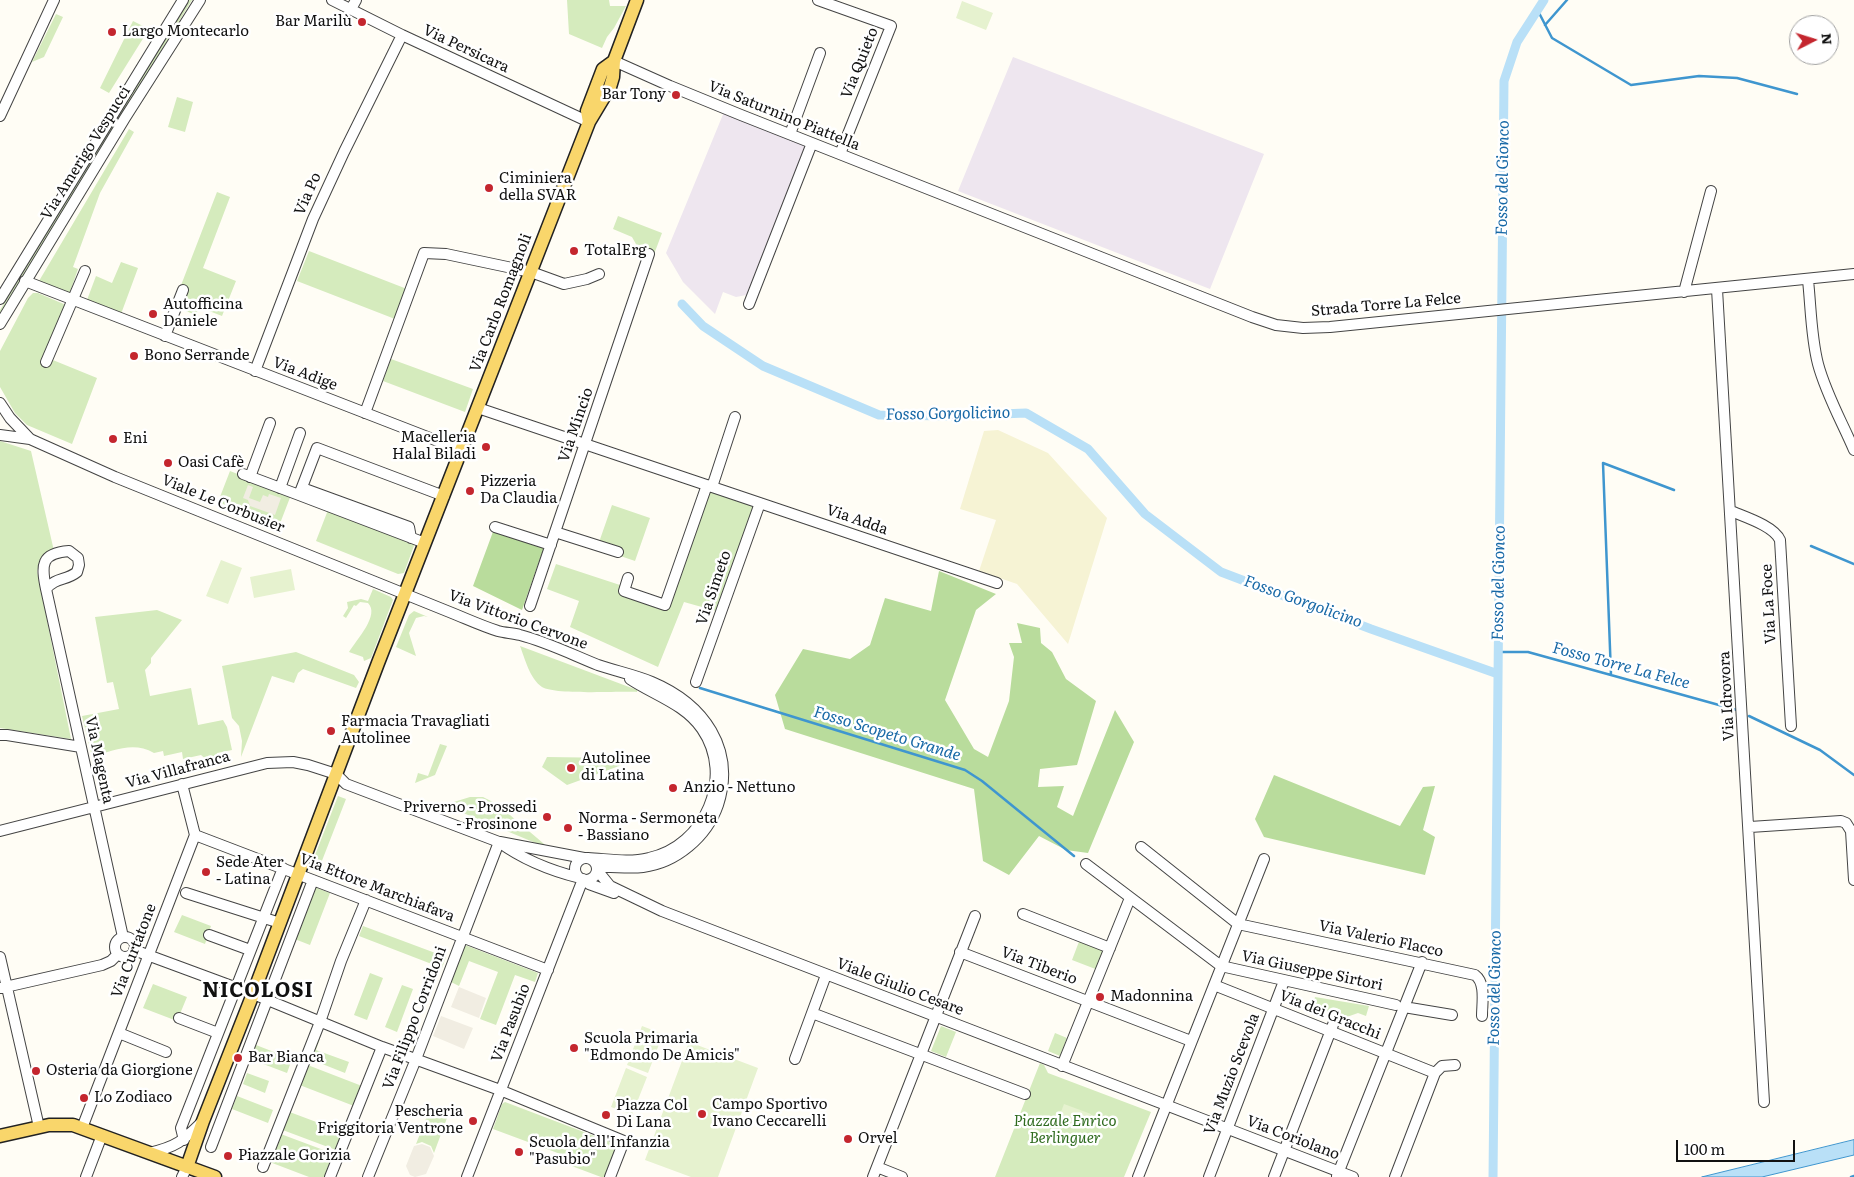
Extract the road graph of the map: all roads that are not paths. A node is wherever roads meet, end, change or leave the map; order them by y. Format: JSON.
{"nodes":[{"id":1,"x":54,"y":0,"type":"edge"},
{"id":2,"x":183,"y":0,"type":"edge"},
{"id":3,"x":200,"y":0,"type":"edge"},
{"id":4,"x":332,"y":0,"type":"edge"},
{"id":5,"x":637,"y":0,"type":"edge"},
{"id":6,"x":818,"y":0,"type":"edge"},
{"id":7,"x":353,"y":5,"type":"edge"},
{"id":8,"x":402,"y":35,"type":"junction"},
{"id":9,"x":820,"y":53,"type":"dead end"},
{"id":10,"x":614,"y":61,"type":"junction"},
{"id":11,"x":0,"y":116,"type":"edge"},
{"id":12,"x":589,"y":122,"type":"junction"},
{"id":13,"x":790,"y":134,"type":"junction"},
{"id":14,"x":812,"y":143,"type":"junction"},
{"id":15,"x":840,"y":154,"type":"junction"},
{"id":16,"x":1711,"y":191,"type":"dead end"},
{"id":17,"x":944,"y":194,"type":"joint"},
{"id":18,"x":649,"y":254,"type":"dead end"},
{"id":19,"x":84,"y":271,"type":"dead end"},
{"id":20,"x":531,"y":272,"type":"junction"},
{"id":21,"x":600,"y":274,"type":"dead end"},
{"id":22,"x":1854,"y":274,"type":"edge"},
{"id":23,"x":1808,"y":280,"type":"junction"},
{"id":24,"x":25,"y":281,"type":"junction"},
{"id":25,"x":1717,"y":289,"type":"junction"},
{"id":26,"x":183,"y":290,"type":"dead end"},
{"id":27,"x":1684,"y":292,"type":"junction"},
{"id":28,"x":0,"y":299,"type":"edge"},
{"id":29,"x":73,"y":300,"type":"junction"},
{"id":30,"x":749,"y":304,"type":"dead end"},
{"id":31,"x":0,"y":324,"type":"edge"},
{"id":32,"x":165,"y":336,"type":"junction"},
{"id":33,"x":46,"y":362,"type":"dead end"},
{"id":34,"x":255,"y":371,"type":"junction"},
{"id":35,"x":0,"y":404,"type":"edge"},
{"id":36,"x":478,"y":408,"type":"junction"},
{"id":37,"x":365,"y":412,"type":"junction"},
{"id":38,"x":735,"y":417,"type":"dead end"},
{"id":39,"x":270,"y":423,"type":"dead end"},
{"id":40,"x":300,"y":433,"type":"dead end"},
{"id":41,"x":0,"y":435,"type":"edge"},
{"id":42,"x":30,"y":439,"type":"junction"},
{"id":43,"x":585,"y":444,"type":"junction"},
{"id":44,"x":462,"y":450,"type":"junction"},
{"id":45,"x":1854,"y":450,"type":"edge"},
{"id":46,"x":710,"y":486,"type":"junction"},
{"id":47,"x":280,"y":488,"type":"junction"},
{"id":48,"x":300,"y":491,"type":"junction"},
{"id":49,"x":444,"y":496,"type":"junction"},
{"id":50,"x":760,"y":503,"type":"junction"},
{"id":51,"x":1731,"y":511,"type":"junction"},
{"id":52,"x":495,"y":527,"type":"dead end"},
{"id":53,"x":555,"y":532,"type":"junction"},
{"id":54,"x":425,"y":543,"type":"junction"},
{"id":55,"x":551,"y":546,"type":"junction"},
{"id":56,"x":618,"y":552,"type":"dead end"},
{"id":57,"x":628,"y":578,"type":"dead end"},
{"id":58,"x":997,"y":583,"type":"dead end"},
{"id":59,"x":46,"y":589,"type":"dead end"},
{"id":60,"x":405,"y":594,"type":"junction"},
{"id":61,"x":530,"y":606,"type":"dead end"},
{"id":62,"x":621,"y":673,"type":"junction"},
{"id":63,"x":696,"y":682,"type":"dead end"},
{"id":64,"x":1791,"y":726,"type":"dead end"},
{"id":65,"x":0,"y":735,"type":"edge"},
{"id":66,"x":81,"y":747,"type":"junction"},
{"id":67,"x":336,"y":774,"type":"junction"},
{"id":68,"x":182,"y":784,"type":"junction"},
{"id":69,"x":94,"y":808,"type":"junction"},
{"id":70,"x":1750,"y":827,"type":"junction"},
{"id":71,"x":0,"y":832,"type":"edge"},
{"id":72,"x":195,"y":835,"type":"junction"},
{"id":73,"x":499,"y":842,"type":"junction"},
{"id":74,"x":1140,"y":847,"type":"dead end"},
{"id":75,"x":586,"y":858,"type":"junction"},
{"id":76,"x":1264,"y":859,"type":"dead end"},
{"id":77,"x":1086,"y":864,"type":"dead end"},
{"id":78,"x":283,"y":868,"type":"junction"},
{"id":79,"x":597,"y":869,"type":"junction"},
{"id":80,"x":298,"y":874,"type":"junction"},
{"id":81,"x":583,"y":879,"type":"junction"},
{"id":82,"x":313,"y":880,"type":"junction"},
{"id":83,"x":1854,"y":880,"type":"edge"},
{"id":84,"x":186,"y":893,"type":"dead end"},
{"id":85,"x":625,"y":894,"type":"junction"},
{"id":86,"x":1130,"y":898,"type":"junction"},
{"id":87,"x":366,"y":900,"type":"junction"},
{"id":88,"x":1023,"y":914,"type":"dead end"},
{"id":89,"x":975,"y":916,"type":"dead end"},
{"id":90,"x":264,"y":918,"type":"junction"},
{"id":91,"x":280,"y":923,"type":"junction"},
{"id":92,"x":1238,"y":924,"type":"junction"},
{"id":93,"x":209,"y":935,"type":"dead end"},
{"id":94,"x":123,"y":937,"type":"junction"},
{"id":95,"x":462,"y":938,"type":"junction"},
{"id":96,"x":1110,"y":948,"type":"junction"},
{"id":97,"x":134,"y":950,"type":"junction"},
{"id":98,"x":250,"y":950,"type":"junction"},
{"id":99,"x":960,"y":952,"type":"junction"},
{"id":100,"x":118,"y":954,"type":"junction"},
{"id":101,"x":149,"y":955,"type":"junction"},
{"id":102,"x":0,"y":957,"type":"edge"},
{"id":103,"x":1422,"y":962,"type":"junction"},
{"id":104,"x":1221,"y":966,"type":"junction"},
{"id":105,"x":548,"y":970,"type":"junction"},
{"id":106,"x":826,"y":975,"type":"junction"},
{"id":107,"x":1284,"y":981,"type":"junction"},
{"id":108,"x":1214,"y":986,"type":"junction"},
{"id":109,"x":3,"y":987,"type":"edge"},
{"id":110,"x":236,"y":988,"type":"junction"},
{"id":111,"x":253,"y":994,"type":"junction"},
{"id":112,"x":267,"y":1000,"type":"junction"},
{"id":113,"x":1088,"y":1001,"type":"junction"},
{"id":114,"x":1400,"y":1006,"type":"junction"},
{"id":115,"x":1273,"y":1009,"type":"junction"},
{"id":116,"x":812,"y":1013,"type":"junction"},
{"id":117,"x":1452,"y":1015,"type":"dead end"},
{"id":118,"x":935,"y":1016,"type":"junction"},
{"id":119,"x":1482,"y":1016,"type":"dead end"},
{"id":120,"x":1336,"y":1017,"type":"dead end"},
{"id":121,"x":179,"y":1018,"type":"dead end"},
{"id":122,"x":320,"y":1022,"type":"junction"},
{"id":123,"x":1330,"y":1031,"type":"junction"},
{"id":124,"x":119,"y":1033,"type":"junction"},
{"id":125,"x":218,"y":1034,"type":"junction"},
{"id":126,"x":1192,"y":1041,"type":"junction"},
{"id":127,"x":382,"y":1047,"type":"junction"},
{"id":128,"x":166,"y":1052,"type":"dead end"},
{"id":129,"x":1386,"y":1053,"type":"junction"},
{"id":130,"x":920,"y":1054,"type":"junction"},
{"id":131,"x":795,"y":1059,"type":"dead end"},
{"id":132,"x":416,"y":1060,"type":"junction"},
{"id":133,"x":1455,"y":1065,"type":"dead end"},
{"id":134,"x":1062,"y":1066,"type":"junction"},
{"id":135,"x":1435,"y":1073,"type":"junction"},
{"id":136,"x":500,"y":1090,"type":"junction"},
{"id":137,"x":1026,"y":1094,"type":"dead end"},
{"id":138,"x":1764,"y":1102,"type":"dead end"},
{"id":139,"x":1166,"y":1106,"type":"junction"},
{"id":140,"x":202,"y":1121,"type":"junction"},
{"id":141,"x":39,"y":1127,"type":"junction"},
{"id":142,"x":82,"y":1128,"type":"junction"},
{"id":143,"x":1227,"y":1129,"type":"junction"},
{"id":144,"x":102,"y":1135,"type":"junction"},
{"id":145,"x":0,"y":1136,"type":"edge"},
{"id":146,"x":184,"y":1140,"type":"junction"},
{"id":147,"x":211,"y":1147,"type":"dead end"},
{"id":148,"x":1284,"y":1151,"type":"junction"},
{"id":149,"x":149,"y":1153,"type":"junction"},
{"id":150,"x":263,"y":1167,"type":"dead end"},
{"id":151,"x":875,"y":1172,"type":"edge"},
{"id":152,"x":188,"y":1174,"type":"edge"},
{"id":153,"x":1338,"y":1174,"type":"edge"},
{"id":154,"x":86,"y":1177,"type":"edge"},
{"id":155,"x":215,"y":1177,"type":"edge"},
{"id":156,"x":330,"y":1177,"type":"edge"},
{"id":157,"x":368,"y":1177,"type":"edge"},
{"id":158,"x":467,"y":1177,"type":"edge"},
{"id":159,"x":612,"y":1177,"type":"edge"},
{"id":160,"x":902,"y":1177,"type":"edge"},
{"id":161,"x":1138,"y":1177,"type":"edge"},
{"id":162,"x":1209,"y":1177,"type":"edge"},
{"id":163,"x":1274,"y":1177,"type":"edge"},
{"id":164,"x":1353,"y":1177,"type":"edge"},
{"id":165,"x":1395,"y":1177,"type":"edge"}],
"edges":[{"from":1,"to":11,"type":"street"},
{"from":2,"to":28,"type":"street","name":"Via Amerigo Vespucci"},
{"from":3,"to":24,"type":"street","name":"Via Amerigo Vespucci"},
{"from":4,"to":7,"type":"street","name":"Via Persicara"},
{"from":5,"to":10,"type":"main road","name":"Via Carlo Romagnoli"},
{"from":6,"to":15,"type":"street","name":"Via Quieto"},
{"from":7,"to":8,"type":"street","name":"Via Persicara"},
{"from":8,"to":12,"type":"street","name":"Via Persicara"},
{"from":8,"to":34,"type":"street","name":"Via Po"},
{"from":9,"to":13,"type":"street"},
{"from":10,"to":12,"type":"main road","name":"Via Carlo Romagnoli"},
{"from":10,"to":13,"type":"street","name":"Via Saturnino Piattella"},
{"from":12,"to":20,"type":"main road","name":"Via Carlo Romagnoli"},
{"from":13,"to":14,"type":"street","name":"Via Saturnino Piattella"},
{"from":14,"to":15,"type":"street","name":"Via Saturnino Piattella"},
{"from":14,"to":30,"type":"street"},
{"from":15,"to":17,"type":"street","name":"Via Saturnino Piattella"},
{"from":16,"to":27,"type":"street"},
{"from":17,"to":27,"type":"street","name":"Strada Torre La Felce"},
{"from":18,"to":43,"type":"street","name":"Via Mincio"},
{"from":19,"to":29,"type":"street"},
{"from":20,"to":21,"type":"street"},
{"from":20,"to":36,"type":"main road","name":"Via Carlo Romagnoli"},
{"from":20,"to":37,"type":"street"},
{"from":22,"to":23,"type":"street","name":"Strada Torre La Felce"},
{"from":23,"to":25,"type":"street","name":"Strada Torre La Felce"},
{"from":23,"to":45,"type":"street"},
{"from":24,"to":29,"type":"street","name":"Via Adige"},
{"from":24,"to":31,"type":"street","name":"Via Amerigo Vespucci"},
{"from":25,"to":27,"type":"street","name":"Strada Torre La Felce"},
{"from":25,"to":51,"type":"street","name":"Via Idrovora"},
{"from":26,"to":32,"type":"street"},
{"from":29,"to":32,"type":"street","name":"Via Adige"},
{"from":29,"to":33,"type":"street"},
{"from":32,"to":34,"type":"street","name":"Via Adige"},
{"from":34,"to":37,"type":"street","name":"Via Adige"},
{"from":35,"to":42,"type":"street","name":"Viale Le Corbusier"},
{"from":36,"to":43,"type":"street","name":"Via Adda"},
{"from":36,"to":44,"type":"main road","name":"Via Carlo Romagnoli"},
{"from":37,"to":44,"type":"street","name":"Via Adige"},
{"from":38,"to":46,"type":"street"},
{"from":39,"to":47,"type":"street"},
{"from":40,"to":47,"type":"street"},
{"from":41,"to":42,"type":"street","name":"Viale Le Corbusier"},
{"from":42,"to":60,"type":"street","name":"Viale Le Corbusier"},
{"from":43,"to":46,"type":"street","name":"Via Adda"},
{"from":43,"to":53,"type":"street","name":"Via Mincio"},
{"from":44,"to":49,"type":"main road","name":"Via Carlo Romagnoli"},
{"from":46,"to":50,"type":"street","name":"Via Adda"},
{"from":46,"to":57,"type":"street"},
{"from":47,"to":48,"type":"street"},
{"from":48,"to":49,"type":"street"},
{"from":48,"to":54,"type":"street"},
{"from":49,"to":54,"type":"main road","name":"Via Carlo Romagnoli"},
{"from":50,"to":58,"type":"street","name":"Via Adda"},
{"from":50,"to":63,"type":"street","name":"Via Simeto"},
{"from":51,"to":64,"type":"street","name":"Via La Foce"},
{"from":51,"to":70,"type":"street","name":"Via Idrovora"},
{"from":52,"to":55,"type":"street"},
{"from":53,"to":55,"type":"street","name":"Via Mincio"},
{"from":53,"to":56,"type":"street"},
{"from":54,"to":60,"type":"main road","name":"Via Carlo Romagnoli"},
{"from":55,"to":61,"type":"street","name":"Via Mincio"},
{"from":59,"to":66,"type":"street","name":"Via Magenta"},
{"from":60,"to":62,"type":"street","name":"Via Vittorio Cervone"},
{"from":60,"to":67,"type":"main road","name":"Via Carlo Romagnoli"},
{"from":62,"to":75,"type":"street","name":"Via Vittorio Cervone"},
{"from":62,"to":79,"type":"street","name":"Via Vittorio Cervone"},
{"from":65,"to":66,"type":"street"},
{"from":66,"to":69,"type":"street","name":"Via Magenta"},
{"from":67,"to":68,"type":"street","name":"Via Villafranca"},
{"from":67,"to":73,"type":"street","name":"Viale Giulio Cesare"},
{"from":67,"to":80,"type":"main road","name":"Via Carlo Romagnoli"},
{"from":68,"to":69,"type":"street","name":"Via Villafranca"},
{"from":68,"to":72,"type":"street"},
{"from":69,"to":71,"type":"street","name":"Via Villafranca"},
{"from":69,"to":94,"type":"street","name":"Via Magenta"},
{"from":70,"to":83,"type":"street"},
{"from":70,"to":138,"type":"street","name":"Via Idrovora"},
{"from":72,"to":78,"type":"street","name":"Via Ettore Marchiafava"},
{"from":72,"to":101,"type":"street","name":"Via Curtatone"},
{"from":73,"to":75,"type":"street","name":"Viale Giulio Cesare"},
{"from":73,"to":81,"type":"street","name":"Viale Giulio Cesare"},
{"from":73,"to":95,"type":"street","name":"Via Filippo Corridoni"},
{"from":74,"to":92,"type":"street"},
{"from":75,"to":79,"type":"street"},
{"from":75,"to":81,"type":"street"},
{"from":76,"to":92,"type":"street","name":"Via Giuseppe Sirtori"},
{"from":77,"to":86,"type":"street"},
{"from":78,"to":80,"type":"street","name":"Via Ettore Marchiafava"},
{"from":78,"to":90,"type":"street"},
{"from":79,"to":81,"type":"street"},
{"from":79,"to":85,"type":"street","name":"Viale Giulio Cesare"},
{"from":80,"to":82,"type":"street","name":"Via Ettore Marchiafava"},
{"from":80,"to":91,"type":"main road","name":"Via Carlo Romagnoli"},
{"from":81,"to":85,"type":"street","name":"Viale Giulio Cesare"},
{"from":81,"to":105,"type":"street","name":"Via Pasubio"},
{"from":82,"to":87,"type":"street","name":"Via Ettore Marchiafava"},
{"from":82,"to":112,"type":"street"},
{"from":84,"to":90,"type":"street"},
{"from":85,"to":106,"type":"street","name":"Viale Giulio Cesare"},
{"from":86,"to":96,"type":"street"},
{"from":86,"to":104,"type":"street"},
{"from":87,"to":95,"type":"street","name":"Via Ettore Marchiafava"},
{"from":87,"to":122,"type":"street"},
{"from":88,"to":96,"type":"street"},
{"from":89,"to":99,"type":"street"},
{"from":90,"to":91,"type":"street"},
{"from":90,"to":98,"type":"street"},
{"from":91,"to":111,"type":"main road","name":"Via Carlo Romagnoli"},
{"from":92,"to":103,"type":"street","name":"Via Valerio Flacco"},
{"from":92,"to":104,"type":"street","name":"Via Giuseppe Sirtori"},
{"from":93,"to":98,"type":"street"},
{"from":94,"to":97,"type":"street"},
{"from":94,"to":100,"type":"street"},
{"from":95,"to":105,"type":"street","name":"Via Ettore Marchiafava"},
{"from":95,"to":132,"type":"street","name":"Via Filippo Corridoni"},
{"from":96,"to":113,"type":"street"},
{"from":97,"to":100,"type":"street"},
{"from":97,"to":101,"type":"street"},
{"from":98,"to":110,"type":"street"},
{"from":99,"to":113,"type":"street","name":"Via Tiberio"},
{"from":99,"to":118,"type":"street"},
{"from":100,"to":109,"type":"street"},
{"from":101,"to":110,"type":"street"},
{"from":101,"to":124,"type":"street","name":"Via Curtatone"},
{"from":102,"to":109,"type":"street"},
{"from":103,"to":114,"type":"street"},
{"from":103,"to":119,"type":"street","name":"Via Valerio Flacco"},
{"from":104,"to":107,"type":"street","name":"Via Giuseppe Sirtori"},
{"from":104,"to":108,"type":"street","name":"Via Giuseppe Sirtori"},
{"from":105,"to":136,"type":"street","name":"Via Pasubio"},
{"from":106,"to":116,"type":"street"},
{"from":106,"to":118,"type":"street","name":"Viale Giulio Cesare"},
{"from":107,"to":114,"type":"street","name":"Via Giuseppe Sirtori"},
{"from":107,"to":115,"type":"street","name":"Via Muzio Scevola"},
{"from":108,"to":115,"type":"street","name":"Via dei Gracchi"},
{"from":108,"to":126,"type":"street","name":"Via Giuseppe Sirtori"},
{"from":109,"to":141,"type":"street"},
{"from":110,"to":111,"type":"street"},
{"from":110,"to":125,"type":"street"},
{"from":111,"to":112,"type":"street"},
{"from":111,"to":140,"type":"main road","name":"Via Carlo Romagnoli"},
{"from":112,"to":122,"type":"street"},
{"from":112,"to":147,"type":"street"},
{"from":113,"to":126,"type":"street","name":"Via Tiberio"},
{"from":113,"to":134,"type":"street"},
{"from":114,"to":117,"type":"street","name":"Via Giuseppe Sirtori"},
{"from":114,"to":129,"type":"street"},
{"from":115,"to":123,"type":"street","name":"Via dei Gracchi"},
{"from":115,"to":143,"type":"street","name":"Via Muzio Scevola"},
{"from":116,"to":130,"type":"street"},
{"from":116,"to":131,"type":"street"},
{"from":118,"to":130,"type":"street"},
{"from":118,"to":134,"type":"street","name":"Viale Giulio Cesare"},
{"from":120,"to":123,"type":"street"},
{"from":121,"to":125,"type":"street"},
{"from":122,"to":127,"type":"street"},
{"from":122,"to":150,"type":"street"},
{"from":123,"to":129,"type":"street","name":"Via dei Gracchi"},
{"from":123,"to":148,"type":"street"},
{"from":124,"to":128,"type":"street"},
{"from":124,"to":142,"type":"street","name":"Via Curtatone"},
{"from":125,"to":146,"type":"street"},
{"from":126,"to":139,"type":"street","name":"Via Giuseppe Sirtori"},
{"from":127,"to":132,"type":"street"},
{"from":127,"to":156,"type":"street"},
{"from":129,"to":135,"type":"street","name":"Via dei Gracchi"},
{"from":129,"to":153,"type":"street"},
{"from":130,"to":137,"type":"street"},
{"from":130,"to":151,"type":"street"},
{"from":132,"to":136,"type":"street"},
{"from":132,"to":157,"type":"street","name":"Via Filippo Corridoni"},
{"from":133,"to":135,"type":"street"},
{"from":134,"to":139,"type":"street","name":"Viale Giulio Cesare"},
{"from":135,"to":165,"type":"street"},
{"from":136,"to":158,"type":"street","name":"Via Pasubio"},
{"from":136,"to":159,"type":"street"},
{"from":139,"to":143,"type":"street","name":"Via Coriolano"},
{"from":139,"to":161,"type":"street","name":"Via Giuseppe Sirtori"},
{"from":140,"to":146,"type":"street"},
{"from":140,"to":152,"type":"main road","name":"Via Carlo Romagnoli"},
{"from":141,"to":142,"type":"main road"},
{"from":141,"to":145,"type":"main road"},
{"from":142,"to":144,"type":"main road"},
{"from":143,"to":148,"type":"street","name":"Via Coriolano"},
{"from":143,"to":162,"type":"street","name":"Via Muzio Scevola"},
{"from":144,"to":149,"type":"main road"},
{"from":144,"to":154,"type":"street"},
{"from":146,"to":149,"type":"street"},
{"from":148,"to":153,"type":"street","name":"Via Coriolano"},
{"from":148,"to":163,"type":"street"},
{"from":149,"to":152,"type":"main road"},
{"from":151,"to":160,"type":"street"},
{"from":152,"to":155,"type":"main road"},
{"from":153,"to":164,"type":"street","name":"Via Coriolano"}]}
